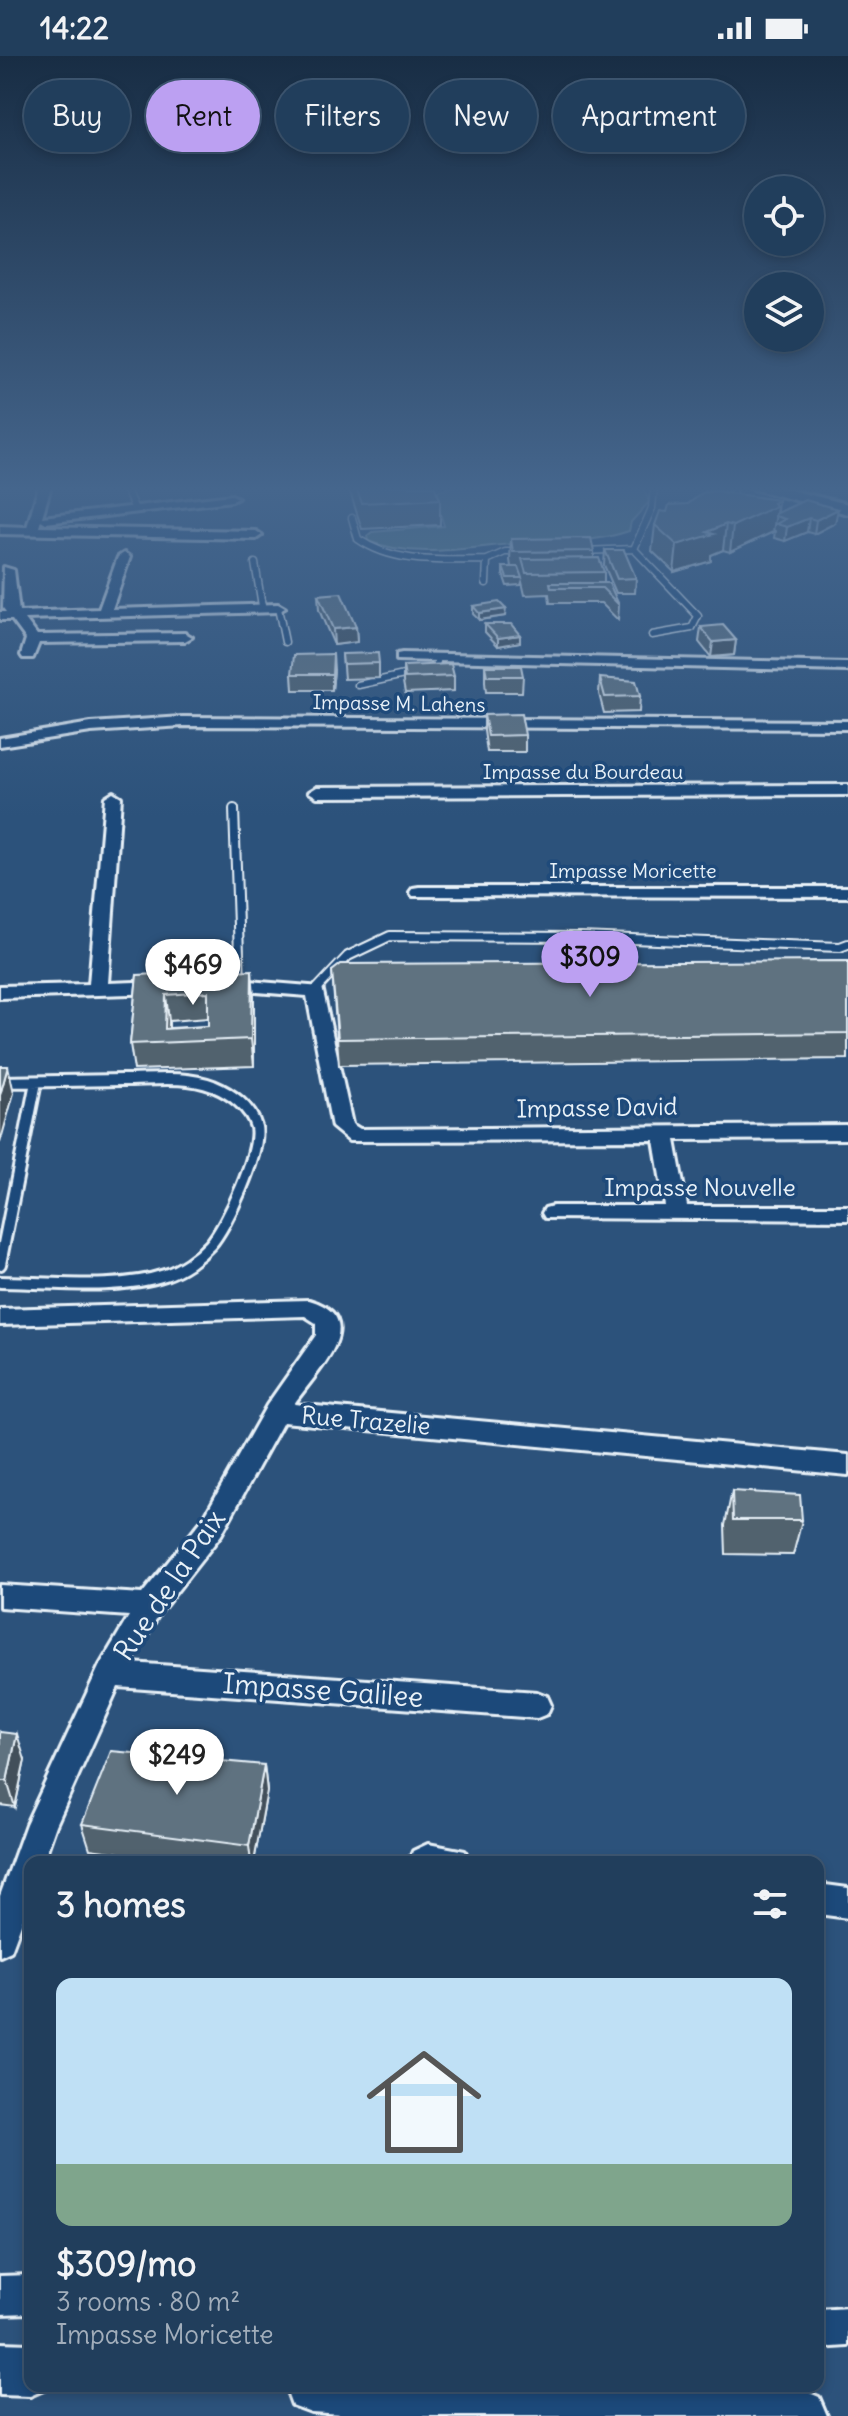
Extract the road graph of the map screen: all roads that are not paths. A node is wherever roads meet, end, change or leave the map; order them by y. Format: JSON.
{"nodes":[{"id":1,"x":110,"y":596,"type":"edge"},
{"id":2,"x":260,"y":596,"type":"edge"},
{"id":3,"x":679,"y":596,"type":"edge"},
{"id":4,"x":262,"y":606,"type":"junction"},
{"id":5,"x":278,"y":608,"type":"joint"},
{"id":6,"x":104,"y":613,"type":"junction"},
{"id":7,"x":7,"y":615,"type":"edge"},
{"id":8,"x":652,"y":635,"type":"dead end"},
{"id":9,"x":185,"y":637,"type":"dead end"},
{"id":10,"x":33,"y":639,"type":"junction"},
{"id":11,"x":285,"y":642,"type":"dead end"},
{"id":12,"x":28,"y":655,"type":"dead end"},
{"id":13,"x":402,"y":657,"type":"dead end"},
{"id":14,"x":438,"y":658,"type":"junction"},
{"id":15,"x":848,"y":667,"type":"edge"},
{"id":16,"x":358,"y":685,"type":"dead end"},
{"id":17,"x":848,"y":725,"type":"edge"},
{"id":18,"x":0,"y":742,"type":"edge"},
{"id":19,"x":848,"y":790,"type":"edge"},
{"id":20,"x":317,"y":792,"type":"dead end"},
{"id":21,"x":113,"y":797,"type":"dead end"},
{"id":22,"x":234,"y":809,"type":"dead end"},
{"id":23,"x":419,"y":892,"type":"dead end"},
{"id":24,"x":848,"y":892,"type":"edge"},
{"id":25,"x":848,"y":944,"type":"edge"},
{"id":26,"x":240,"y":985,"type":"junction"},
{"id":27,"x":208,"y":986,"type":"edge"},
{"id":28,"x":177,"y":987,"type":"edge"},
{"id":29,"x":98,"y":990,"type":"junction"},
{"id":30,"x":315,"y":991,"type":"junction"},
{"id":31,"x":0,"y":992,"type":"edge"},
{"id":32,"x":0,"y":1082,"type":"edge"},
{"id":33,"x":36,"y":1082,"type":"junction"},
{"id":34,"x":848,"y":1132,"type":"edge"},
{"id":35,"x":663,"y":1133,"type":"junction"},
{"id":36,"x":553,"y":1213,"type":"dead end"},
{"id":37,"x":677,"y":1213,"type":"junction"},
{"id":38,"x":848,"y":1213,"type":"edge"},
{"id":39,"x":0,"y":1264,"type":"edge"},
{"id":40,"x":0,"y":1282,"type":"edge"},
{"id":41,"x":0,"y":1317,"type":"edge"},
{"id":42,"x":276,"y":1412,"type":"junction"},
{"id":43,"x":848,"y":1465,"type":"edge"},
{"id":44,"x":0,"y":1596,"type":"edge"},
{"id":45,"x":149,"y":1606,"type":"junction"},
{"id":46,"x":110,"y":1674,"type":"junction"},
{"id":47,"x":537,"y":1705,"type":"dead end"},
{"id":48,"x":30,"y":1856,"type":"edge"},
{"id":49,"x":24,"y":1872,"type":"edge"},
{"id":50,"x":824,"y":1900,"type":"edge"},
{"id":51,"x":848,"y":1903,"type":"edge"},
{"id":52,"x":0,"y":1940,"type":"edge"},
{"id":53,"x":24,"y":2294,"type":"edge"},
{"id":54,"x":0,"y":2295,"type":"edge"},
{"id":55,"x":848,"y":2327,"type":"edge"},
{"id":56,"x":824,"y":2329,"type":"edge"},
{"id":57,"x":0,"y":2369,"type":"edge"},
{"id":58,"x":24,"y":2370,"type":"edge"},
{"id":59,"x":409,"y":2392,"type":"edge"},
{"id":60,"x":800,"y":2416,"type":"edge"}],
"edges":[{"from":1,"to":6,"type":"street"},
{"from":2,"to":4,"type":"lane"},
{"from":3,"to":8,"type":"lane"},
{"from":4,"to":5,"type":"street"},
{"from":4,"to":6,"type":"street"},
{"from":5,"to":11,"type":"lane"},
{"from":6,"to":7,"type":"street"},
{"from":7,"to":10,"type":"street"},
{"from":9,"to":10,"type":"street"},
{"from":10,"to":12,"type":"street"},
{"from":13,"to":14,"type":"street"},
{"from":14,"to":15,"type":"street"},
{"from":14,"to":16,"type":"lane"},
{"from":17,"to":18,"type":"street","name":"Impasse M. Lahens"},
{"from":19,"to":20,"type":"street","name":"Impasse du Bourdeau"},
{"from":21,"to":29,"type":"street"},
{"from":22,"to":26,"type":"lane"},
{"from":23,"to":24,"type":"street","name":"Impasse Moricette"},
{"from":25,"to":30,"type":"lane"},
{"from":26,"to":27,"type":"street"},
{"from":26,"to":30,"type":"street"},
{"from":28,"to":29,"type":"street"},
{"from":29,"to":31,"type":"street"},
{"from":30,"to":35,"type":"street","name":"Impasse David"},
{"from":32,"to":33,"type":"lane"},
{"from":33,"to":39,"type":"lane"},
{"from":33,"to":40,"type":"lane"},
{"from":34,"to":35,"type":"street","name":"Impasse David"},
{"from":35,"to":37,"type":"street"},
{"from":36,"to":37,"type":"street","name":"Impasse Nouvelle"},
{"from":37,"to":38,"type":"street","name":"Impasse Nouvelle"},
{"from":41,"to":42,"type":"street","name":"Rue Trazelie"},
{"from":42,"to":43,"type":"street","name":"Rue Trazelie"},
{"from":42,"to":45,"type":"street","name":"Rue de la Paix"},
{"from":44,"to":45,"type":"street"},
{"from":45,"to":46,"type":"street","name":"Rue de la Paix"},
{"from":46,"to":47,"type":"street","name":"Impasse Galilee"},
{"from":46,"to":48,"type":"street","name":"Rue de la Paix"},
{"from":49,"to":52,"type":"street","name":"Rue de la Paix"},
{"from":50,"to":51,"type":"street"},
{"from":53,"to":54,"type":"street"},
{"from":55,"to":56,"type":"street"},
{"from":57,"to":58,"type":"main road"},
{"from":59,"to":60,"type":"main road"}]}
